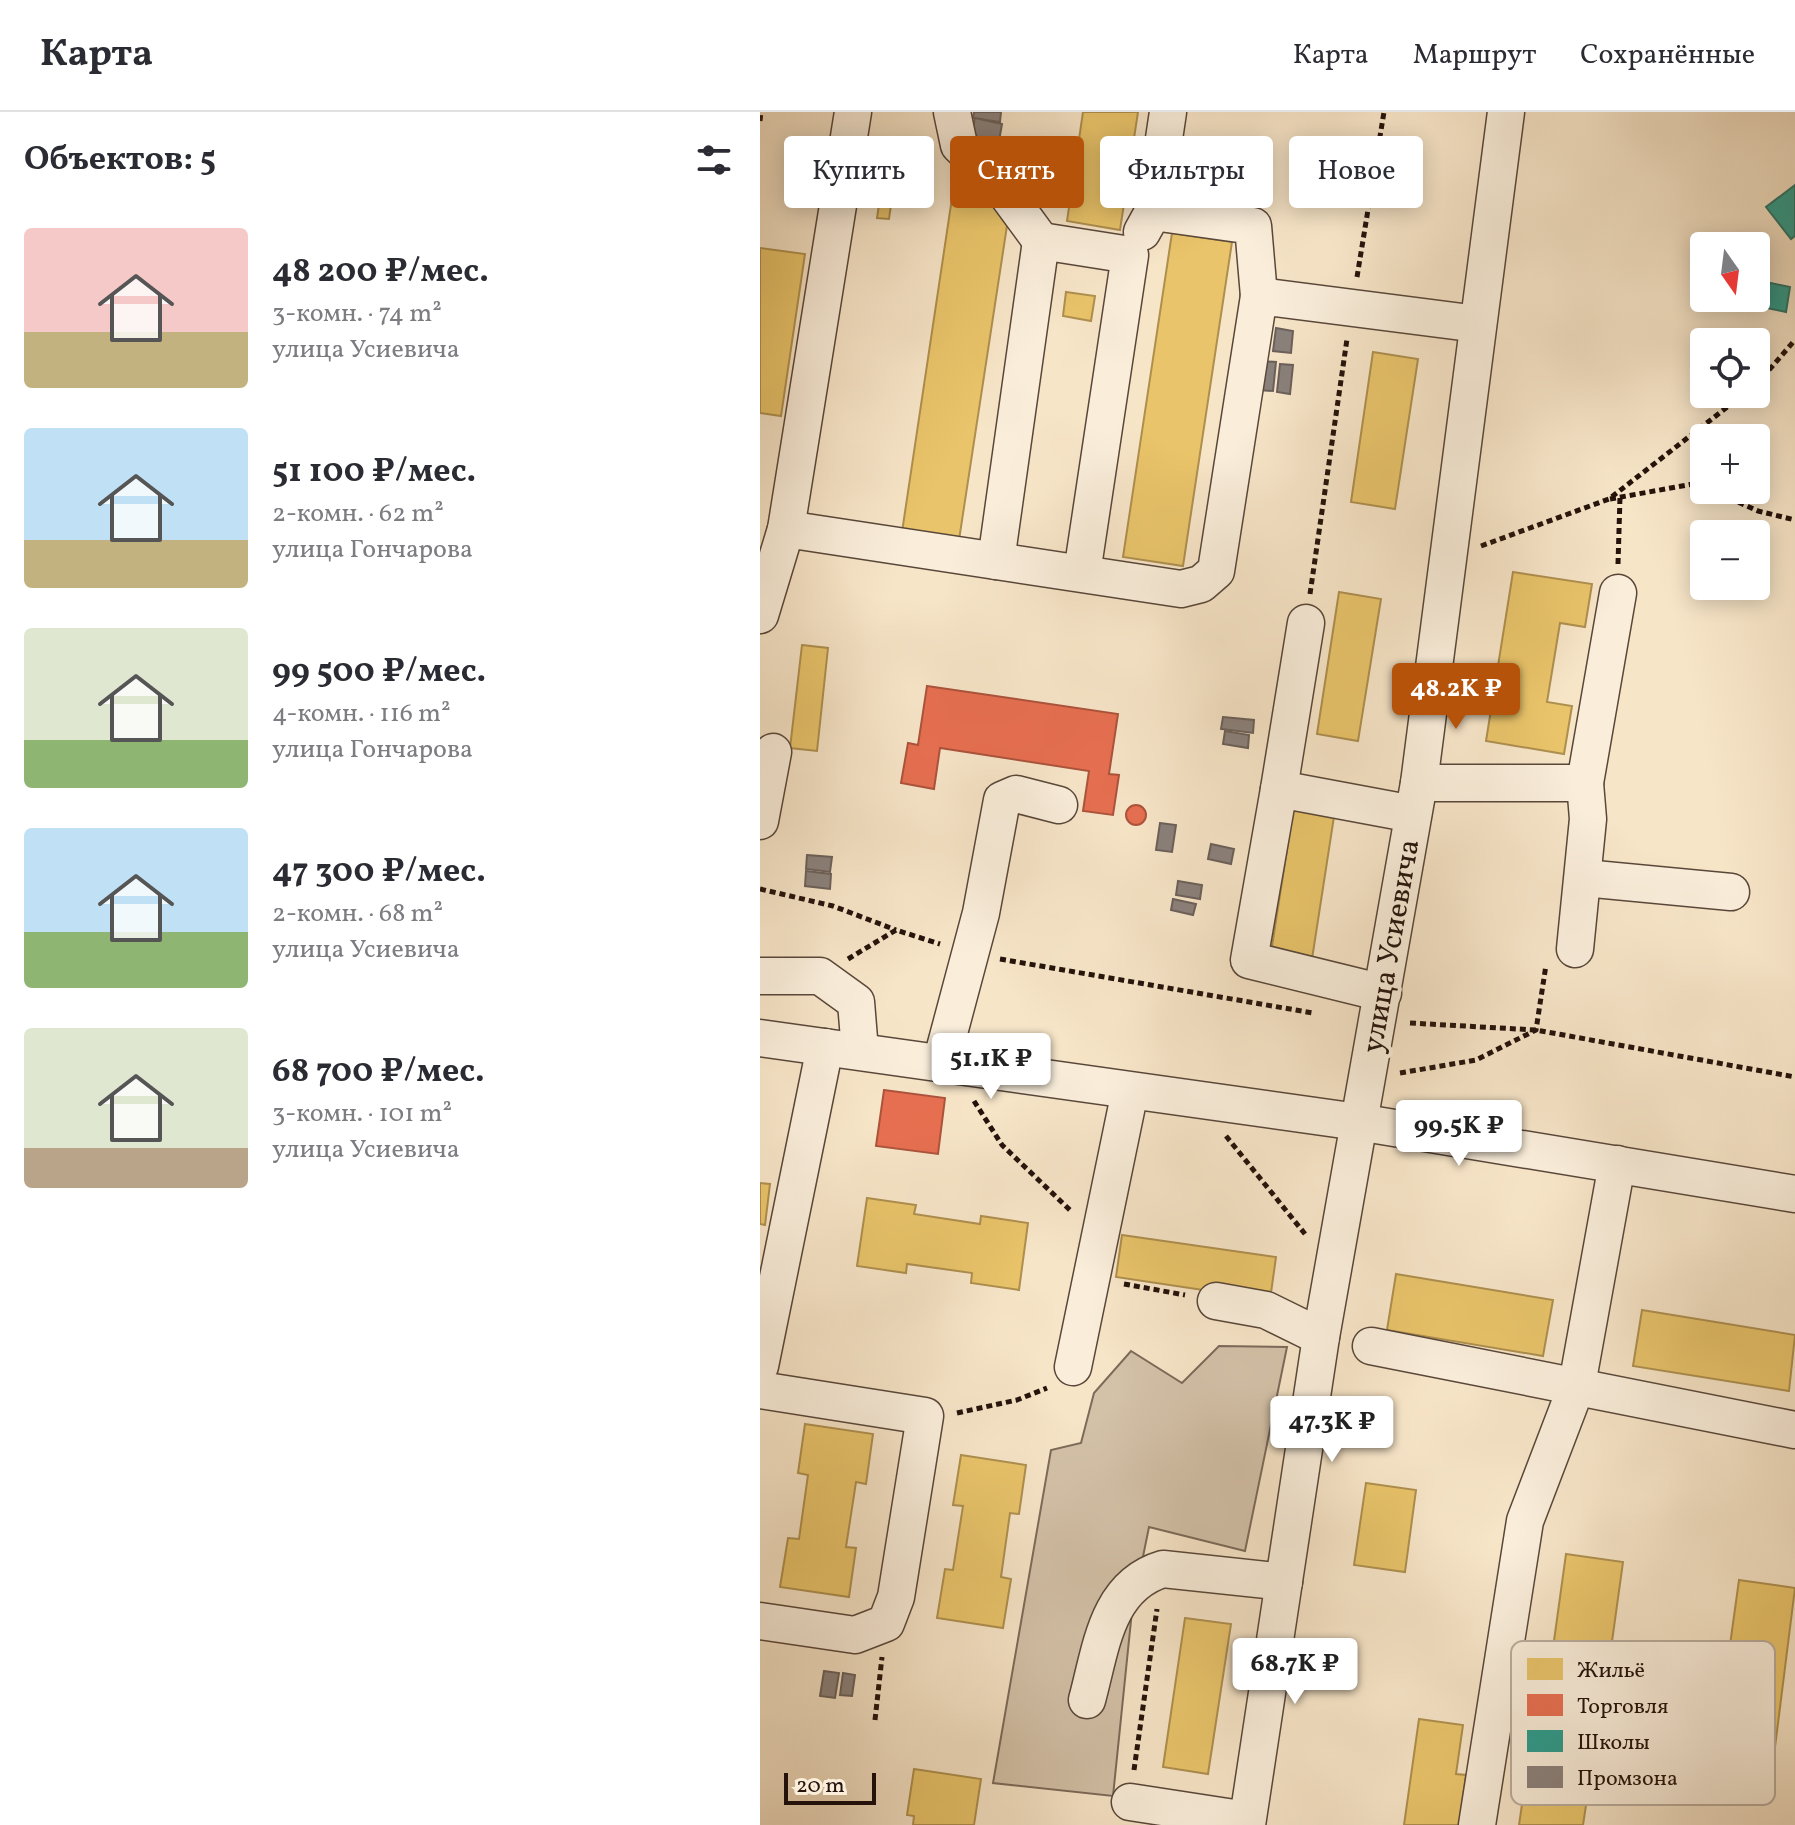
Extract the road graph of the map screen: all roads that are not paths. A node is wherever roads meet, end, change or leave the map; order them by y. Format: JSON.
{"nodes":[{"id":1,"x":853,"y":112,"type":"edge"},
{"id":2,"x":952,"y":112,"type":"edge"},
{"id":3,"x":1168,"y":112,"type":"edge"},
{"id":4,"x":1506,"y":112,"type":"edge"},
{"id":5,"x":1153,"y":212,"type":"junction"},
{"id":6,"x":1041,"y":241,"type":"junction"},
{"id":7,"x":1130,"y":255,"type":"junction"},
{"id":8,"x":1259,"y":296,"type":"junction"},
{"id":9,"x":1478,"y":324,"type":"junction"},
{"id":10,"x":786,"y":529,"type":"junction"},
{"id":11,"x":996,"y":561,"type":"junction"},
{"id":12,"x":1082,"y":573,"type":"junction"},
{"id":13,"x":1618,"y":593,"type":"road end"},
{"id":14,"x":760,"y":615,"type":"edge"},
{"id":15,"x":1306,"y":623,"type":"road end"},
{"id":16,"x":773,"y":752,"type":"dead end"},
{"id":17,"x":1585,"y":783,"type":"junction"},
{"id":18,"x":1279,"y":789,"type":"junction"},
{"id":19,"x":1416,"y":798,"type":"junction"},
{"id":20,"x":1059,"y":805,"type":"dead end"},
{"id":21,"x":760,"y":821,"type":"edge"},
{"id":22,"x":1584,"y":878,"type":"junction"},
{"id":23,"x":1731,"y":892,"type":"dead end"},
{"id":24,"x":1562,"y":951,"type":"road end"},
{"id":25,"x":760,"y":976,"type":"edge"},
{"id":26,"x":1383,"y":993,"type":"junction"},
{"id":27,"x":760,"y":1038,"type":"edge"},
{"id":28,"x":842,"y":1049,"type":"junction"},
{"id":29,"x":941,"y":1063,"type":"junction"},
{"id":30,"x":1130,"y":1091,"type":"junction"},
{"id":31,"x":1358,"y":1122,"type":"junction"},
{"id":32,"x":1617,"y":1164,"type":"junction"},
{"id":33,"x":1795,"y":1194,"type":"edge"},
{"id":34,"x":1216,"y":1301,"type":"road end"},
{"id":35,"x":1321,"y":1337,"type":"junction"},
{"id":36,"x":1371,"y":1346,"type":"dead end"},
{"id":37,"x":760,"y":1366,"type":"edge"},
{"id":38,"x":1073,"y":1367,"type":"road end"},
{"id":39,"x":1577,"y":1385,"type":"junction"},
{"id":40,"x":760,"y":1390,"type":"edge"},
{"id":41,"x":1795,"y":1430,"type":"edge"},
{"id":42,"x":1284,"y":1582,"type":"junction"},
{"id":43,"x":760,"y":1621,"type":"edge"},
{"id":44,"x":1087,"y":1700,"type":"dead end"},
{"id":45,"x":1130,"y":1802,"type":"road end"},
{"id":46,"x":1247,"y":1822,"type":"edge"},
{"id":47,"x":1477,"y":1825,"type":"edge"}],
"edges":[{"from":1,"to":10,"type":"street"},
{"from":2,"to":6,"type":"street"},
{"from":3,"to":5,"type":"street"},
{"from":4,"to":9,"type":"street","name":"улица Усиевича"},
{"from":5,"to":7,"type":"street"},
{"from":5,"to":8,"type":"street"},
{"from":6,"to":7,"type":"street"},
{"from":6,"to":11,"type":"street"},
{"from":7,"to":12,"type":"street"},
{"from":8,"to":9,"type":"street"},
{"from":8,"to":12,"type":"street"},
{"from":9,"to":19,"type":"street","name":"улица Усиевича"},
{"from":10,"to":11,"type":"street"},
{"from":10,"to":14,"type":"street"},
{"from":11,"to":12,"type":"street"},
{"from":13,"to":17,"type":"street"},
{"from":15,"to":18,"type":"street"},
{"from":16,"to":21,"type":"street"},
{"from":17,"to":19,"type":"street"},
{"from":17,"to":22,"type":"street"},
{"from":18,"to":19,"type":"street"},
{"from":18,"to":26,"type":"street"},
{"from":19,"to":26,"type":"street","name":"улица Усиевича"},
{"from":20,"to":29,"type":"street"},
{"from":22,"to":23,"type":"street"},
{"from":22,"to":24,"type":"street"},
{"from":25,"to":28,"type":"street"},
{"from":26,"to":31,"type":"street","name":"улица Усиевича"},
{"from":27,"to":28,"type":"street"},
{"from":28,"to":29,"type":"street"},
{"from":28,"to":37,"type":"street"},
{"from":29,"to":30,"type":"street"},
{"from":30,"to":31,"type":"street"},
{"from":30,"to":38,"type":"street"},
{"from":31,"to":32,"type":"street"},
{"from":31,"to":35,"type":"street","name":"улица Усиевича"},
{"from":32,"to":33,"type":"street"},
{"from":32,"to":39,"type":"street"},
{"from":34,"to":35,"type":"street"},
{"from":35,"to":42,"type":"street","name":"улица Усиевича"},
{"from":36,"to":39,"type":"street"},
{"from":39,"to":41,"type":"street"},
{"from":39,"to":47,"type":"street"},
{"from":40,"to":43,"type":"street"},
{"from":42,"to":44,"type":"street"},
{"from":42,"to":46,"type":"street","name":"улица Усиевича"},
{"from":45,"to":46,"type":"street"}]}
